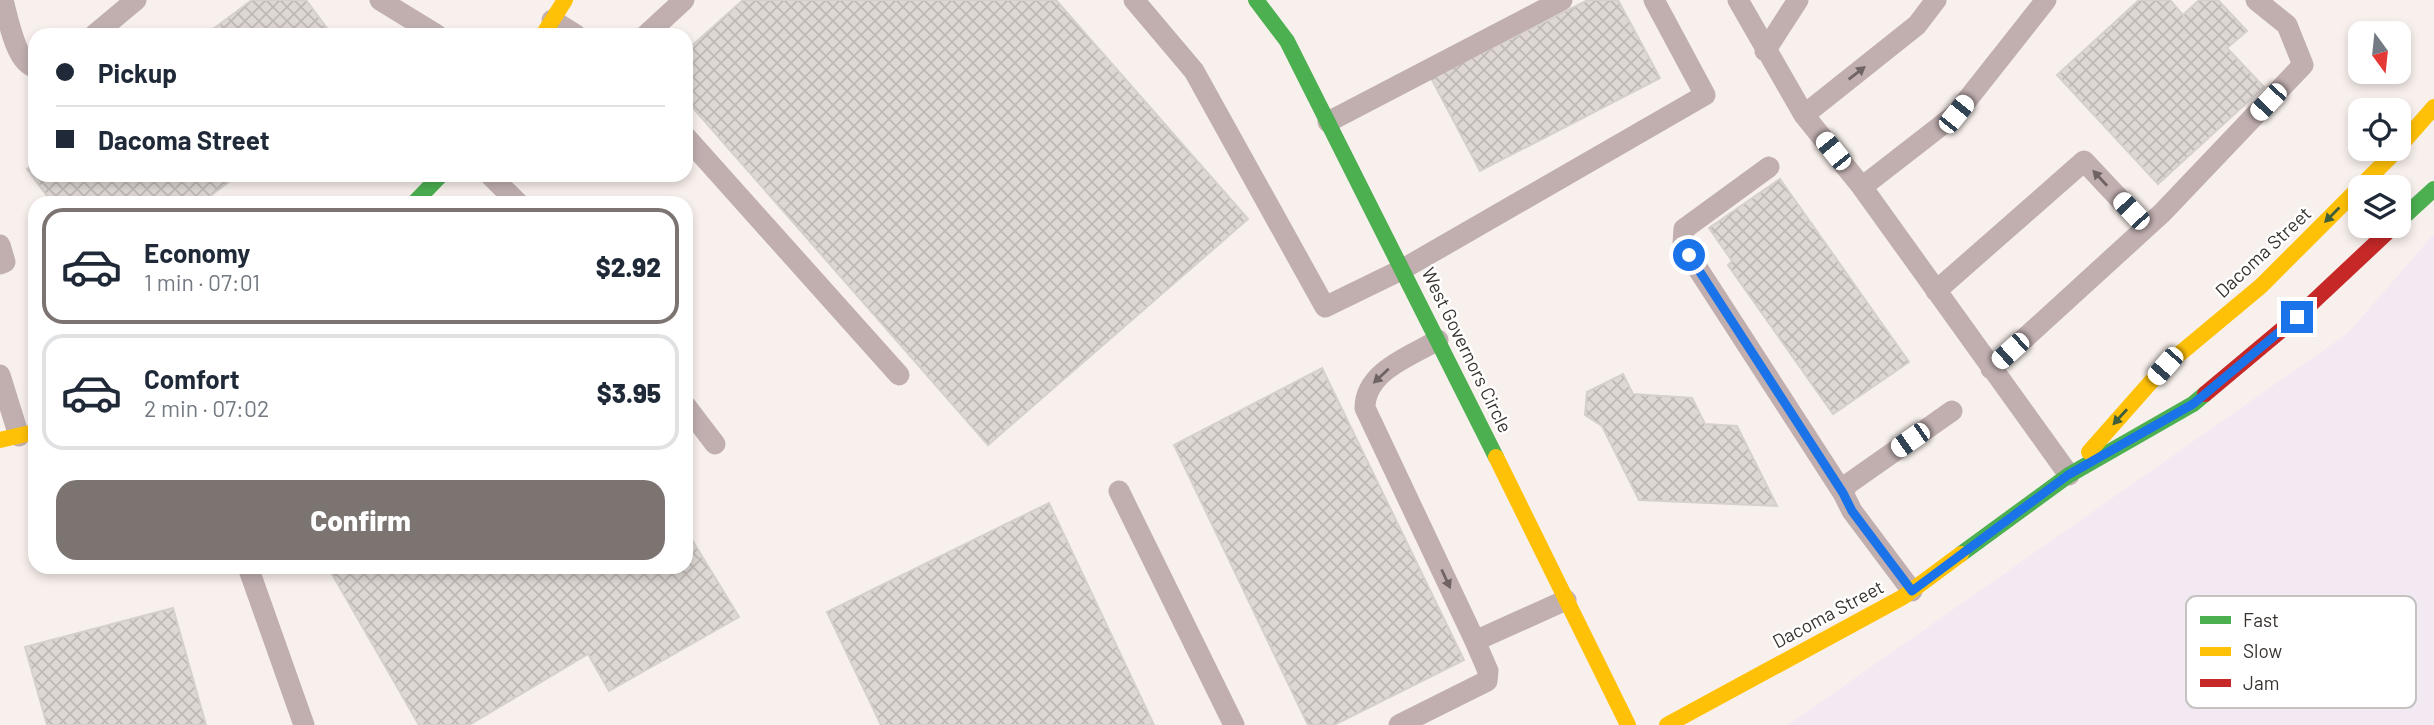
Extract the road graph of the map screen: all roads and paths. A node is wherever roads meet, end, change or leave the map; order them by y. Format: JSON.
{"nodes":[{"id":1,"x":2,"y":0,"type":"edge"},
{"id":2,"x":136,"y":0,"type":"edge"},
{"id":3,"x":380,"y":0,"type":"edge"},
{"id":4,"x":565,"y":0,"type":"edge"},
{"id":5,"x":684,"y":0,"type":"edge"},
{"id":6,"x":1134,"y":0,"type":"edge"},
{"id":7,"x":1256,"y":0,"type":"edge"},
{"id":8,"x":1562,"y":0,"type":"edge"},
{"id":9,"x":1654,"y":0,"type":"edge"},
{"id":10,"x":1738,"y":0,"type":"edge"},
{"id":11,"x":1798,"y":0,"type":"edge"},
{"id":12,"x":1936,"y":0,"type":"edge"},
{"id":13,"x":2046,"y":0,"type":"edge"},
{"id":14,"x":2256,"y":0,"type":"edge"},
{"id":15,"x":102,"y":28,"type":"edge"},
{"id":16,"x":425,"y":28,"type":"edge"},
{"id":17,"x":548,"y":28,"type":"edge"},
{"id":18,"x":654,"y":28,"type":"edge"},
{"id":19,"x":1765,"y":51,"type":"junction"},
{"id":20,"x":28,"y":66,"type":"edge"},
{"id":21,"x":2434,"y":107,"type":"edge"},
{"id":22,"x":1804,"y":115,"type":"junction"},
{"id":23,"x":1328,"y":121,"type":"junction"},
{"id":24,"x":2411,"y":138,"type":"edge"},
{"id":25,"x":693,"y":145,"type":"edge"},
{"id":26,"x":2390,"y":161,"type":"edge"},
{"id":27,"x":1769,"y":167,"type":"dead end"},
{"id":28,"x":434,"y":182,"type":"edge"},
{"id":29,"x":497,"y":182,"type":"edge"},
{"id":30,"x":1862,"y":187,"type":"junction"},
{"id":31,"x":2434,"y":188,"type":"edge"},
{"id":32,"x":421,"y":196,"type":"edge"},
{"id":33,"x":511,"y":196,"type":"edge"},
{"id":34,"x":2411,"y":210,"type":"edge"},
{"id":35,"x":2146,"y":227,"type":"junction"},
{"id":36,"x":2382,"y":238,"type":"edge"},
{"id":37,"x":0,"y":245,"type":"edge"},
{"id":38,"x":0,"y":264,"type":"edge"},
{"id":39,"x":1403,"y":269,"type":"junction"},
{"id":40,"x":1936,"y":291,"type":"junction"},
{"id":41,"x":1438,"y":340,"type":"junction"},
{"id":42,"x":1991,"y":369,"type":"junction"},
{"id":43,"x":0,"y":375,"type":"edge"},
{"id":44,"x":899,"y":375,"type":"dead end"},
{"id":45,"x":1952,"y":411,"type":"dead end"},
{"id":46,"x":693,"y":415,"type":"edge"},
{"id":47,"x":18,"y":436,"type":"edge"},
{"id":48,"x":715,"y":444,"type":"dead end"},
{"id":49,"x":2068,"y":475,"type":"junction"},
{"id":50,"x":1119,"y":491,"type":"dead end"},
{"id":51,"x":1843,"y":493,"type":"junction"},
{"id":52,"x":250,"y":574,"type":"edge"},
{"id":53,"x":1912,"y":591,"type":"junction"},
{"id":54,"x":1566,"y":600,"type":"junction"},
{"id":55,"x":1475,"y":642,"type":"junction"},
{"id":56,"x":304,"y":725,"type":"edge"},
{"id":57,"x":1234,"y":725,"type":"edge"},
{"id":58,"x":1398,"y":725,"type":"edge"},
{"id":59,"x":1628,"y":725,"type":"edge"},
{"id":60,"x":1667,"y":725,"type":"edge"}],
"edges":[{"from":1,"to":20,"type":"lane"},
{"from":2,"to":15,"type":"lane"},
{"from":3,"to":16,"type":"lane"},
{"from":4,"to":17,"type":"main road"},
{"from":5,"to":18,"type":"lane"},
{"from":6,"to":39,"type":"lane"},
{"from":7,"to":23,"type":"main road","name":"West Governors Circle"},
{"from":8,"to":23,"type":"lane"},
{"from":9,"to":39,"type":"lane"},
{"from":10,"to":19,"type":"lane"},
{"from":11,"to":19,"type":"lane"},
{"from":22,"to":12,"type":"lane","one_way":true},
{"from":13,"to":30,"type":"lane"},
{"from":14,"to":35,"type":"lane"},
{"from":19,"to":22,"type":"lane"},
{"from":21,"to":24,"type":"main road","name":"Dacoma Street"},
{"from":22,"to":30,"type":"lane"},
{"from":23,"to":39,"type":"main road","name":"West Governors Circle"},
{"from":25,"to":44,"type":"lane"},
{"from":26,"to":49,"type":"main road","name":"Dacoma Street","one_way":true},
{"from":27,"to":51,"type":"lane"},
{"from":28,"to":32,"type":"main road"},
{"from":29,"to":33,"type":"lane"},
{"from":30,"to":40,"type":"lane"},
{"from":31,"to":34,"type":"main road"},
{"from":35,"to":40,"type":"lane","one_way":true},
{"from":35,"to":42,"type":"lane"},
{"from":36,"to":49,"type":"main road","name":"Dacoma Street"},
{"from":37,"to":38,"type":"lane"},
{"from":39,"to":41,"type":"main road","name":"West Governors Circle"},
{"from":40,"to":42,"type":"lane"},
{"from":41,"to":54,"type":"main road","name":"West Governors Circle"},
{"from":41,"to":55,"type":"lane","one_way":true},
{"from":42,"to":49,"type":"lane"},
{"from":43,"to":47,"type":"lane"},
{"from":45,"to":51,"type":"lane"},
{"from":46,"to":48,"type":"lane"},
{"from":49,"to":53,"type":"main road","name":"Dacoma Street"},
{"from":50,"to":57,"type":"lane"},
{"from":51,"to":53,"type":"lane"},
{"from":52,"to":56,"type":"lane"},
{"from":53,"to":60,"type":"main road","name":"Dacoma Street"},
{"from":54,"to":55,"type":"lane"},
{"from":54,"to":59,"type":"main road","name":"West Governors Circle"},
{"from":55,"to":58,"type":"lane"}]}
